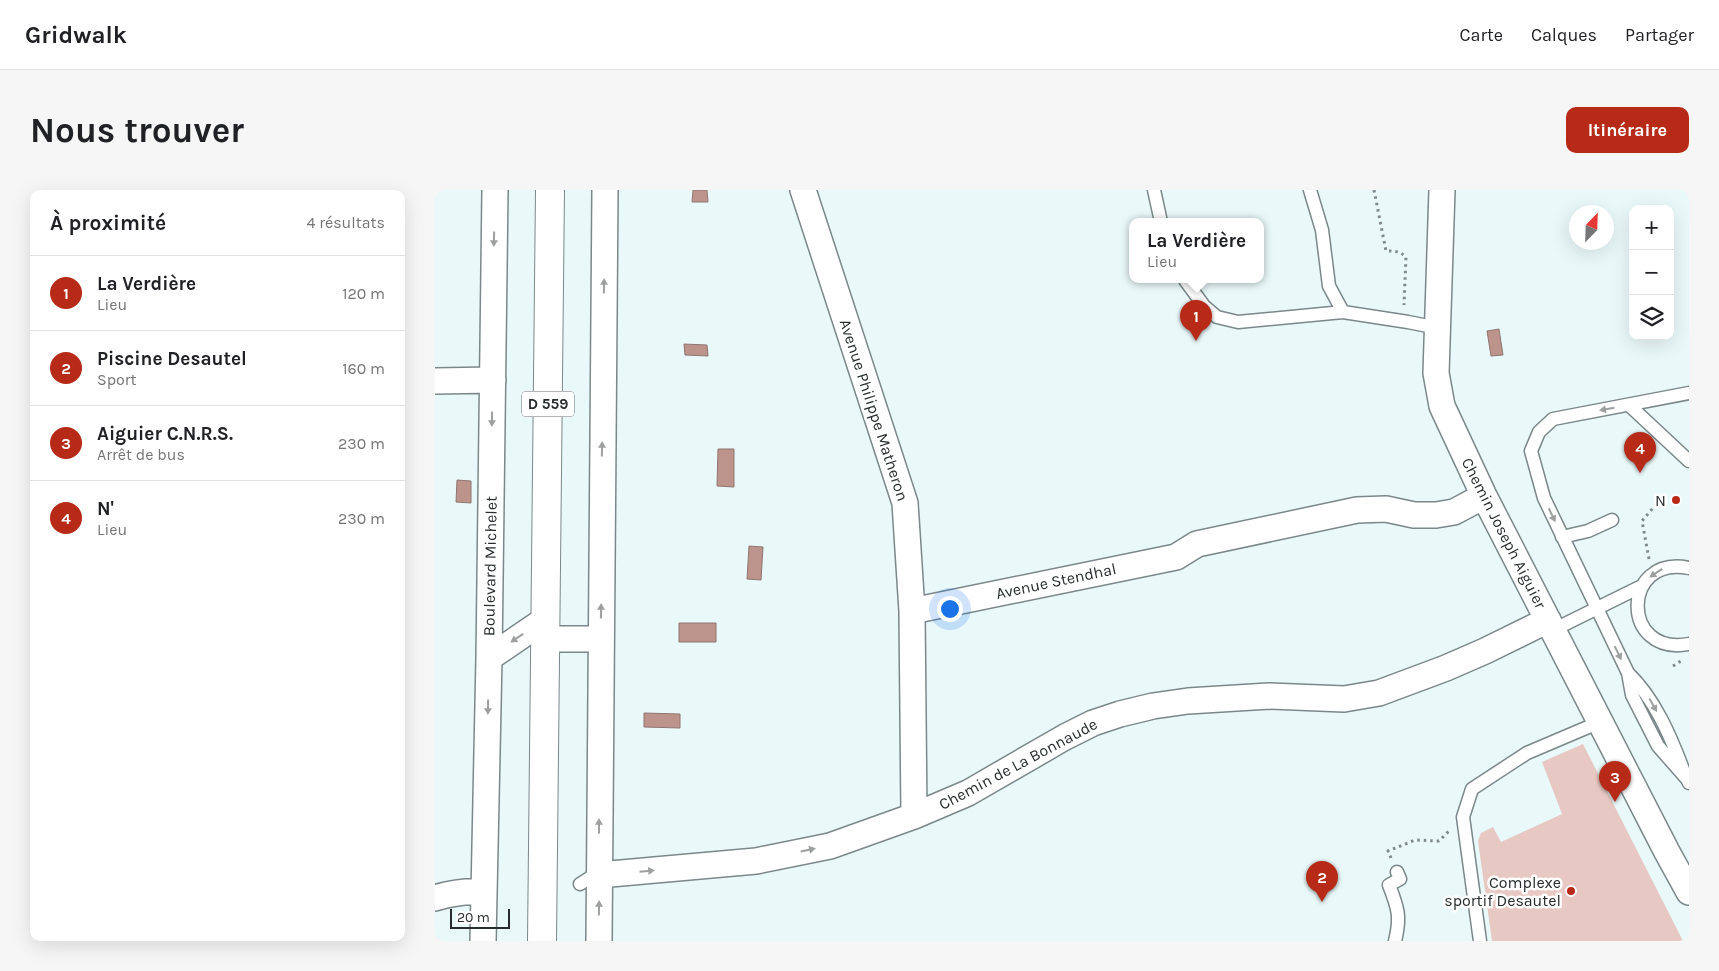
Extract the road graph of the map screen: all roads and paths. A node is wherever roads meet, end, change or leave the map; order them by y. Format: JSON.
{"nodes":[{"id":1,"x":495,"y":190,"type":"edge"},
{"id":2,"x":550,"y":190,"type":"edge"},
{"id":3,"x":605,"y":190,"type":"edge"},
{"id":4,"x":803,"y":190,"type":"edge"},
{"id":5,"x":1154,"y":190,"type":"edge"},
{"id":6,"x":1310,"y":190,"type":"edge"},
{"id":7,"x":1374,"y":190,"type":"edge"},
{"id":8,"x":1442,"y":190,"type":"edge"},
{"id":9,"x":1160,"y":218,"type":"edge"},
{"id":10,"x":1187,"y":283,"type":"edge"},
{"id":11,"x":1343,"y":312,"type":"junction"},
{"id":12,"x":1402,"y":321,"type":"junction"},
{"id":13,"x":1438,"y":328,"type":"junction"},
{"id":14,"x":493,"y":380,"type":"junction"},
{"id":15,"x":435,"y":381,"type":"edge"},
{"id":16,"x":1689,"y":393,"type":"edge"},
{"id":17,"x":1629,"y":405,"type":"junction"},
{"id":18,"x":1689,"y":461,"type":"edge"},
{"id":19,"x":1664,"y":495,"type":"dead end"},
{"id":20,"x":1484,"y":496,"type":"junction"},
{"id":21,"x":1612,"y":520,"type":"dead end"},
{"id":22,"x":1562,"y":537,"type":"junction"},
{"id":23,"x":1689,"y":568,"type":"edge"},
{"id":24,"x":1652,"y":574,"type":"junction"},
{"id":25,"x":1642,"y":586,"type":"junction"},
{"id":26,"x":1597,"y":609,"type":"junction"},
{"id":27,"x":912,"y":611,"type":"junction"},
{"id":28,"x":1550,"y":625,"type":"junction"},
{"id":29,"x":546,"y":629,"type":"junction"},
{"id":30,"x":600,"y":639,"type":"junction"},
{"id":31,"x":1689,"y":644,"type":"edge"},
{"id":32,"x":489,"y":658,"type":"junction"},
{"id":33,"x":1600,"y":722,"type":"junction"},
{"id":34,"x":1688,"y":781,"type":"edge"},
{"id":35,"x":914,"y":816,"type":"junction"},
{"id":36,"x":1463,"y":817,"type":"junction"},
{"id":37,"x":1667,"y":852,"type":"junction"},
{"id":38,"x":1397,"y":872,"type":"joint"},
{"id":39,"x":589,"y":879,"type":"junction"},
{"id":40,"x":484,"y":892,"type":"junction"},
{"id":41,"x":1689,"y":892,"type":"edge"},
{"id":42,"x":435,"y":898,"type":"edge"},
{"id":43,"x":1689,"y":904,"type":"edge"},
{"id":44,"x":483,"y":941,"type":"edge"},
{"id":45,"x":542,"y":941,"type":"edge"},
{"id":46,"x":599,"y":941,"type":"edge"},
{"id":47,"x":1395,"y":941,"type":"edge"},
{"id":48,"x":1480,"y":941,"type":"edge"}],
"edges":[{"from":1,"to":14,"type":"street","name":"Boulevard Michelet","one_way":true},
{"from":2,"to":29,"type":"main road","number":"D 559"},
{"from":30,"to":3,"type":"street","one_way":true},
{"from":4,"to":27,"type":"street","name":"Avenue Philippe Matheron"},
{"from":5,"to":9,"type":"lane"},
{"from":6,"to":11,"type":"lane"},
{"from":7,"to":12,"type":"path"},
{"from":8,"to":13,"type":"street","name":"Chemin Joseph Aiguier"},
{"from":10,"to":11,"type":"lane"},
{"from":11,"to":12,"type":"lane"},
{"from":12,"to":13,"type":"lane"},
{"from":13,"to":20,"type":"street","name":"Chemin Joseph Aiguier"},
{"from":14,"to":15,"type":"street"},
{"from":14,"to":32,"type":"street","name":"Boulevard Michelet","one_way":true},
{"from":16,"to":17,"type":"lane"},
{"from":17,"to":18,"type":"lane"},
{"from":17,"to":22,"type":"lane","one_way":true},
{"from":19,"to":24,"type":"path"},
{"from":20,"to":27,"type":"street","name":"Avenue Stendhal"},
{"from":20,"to":28,"type":"street","name":"Chemin Joseph Aiguier"},
{"from":21,"to":22,"type":"lane"},
{"from":22,"to":26,"type":"lane"},
{"from":23,"to":24,"type":"lane","one_way":true},
{"from":24,"to":25,"type":"lane"},
{"from":25,"to":26,"type":"lane"},
{"from":25,"to":31,"type":"lane"},
{"from":26,"to":28,"type":"lane"},
{"from":26,"to":34,"type":"lane","one_way":true},
{"from":27,"to":35,"type":"street","name":"Avenue Philippe Matheron"},
{"from":28,"to":33,"type":"street","name":"Chemin Joseph Aiguier"},
{"from":28,"to":35,"type":"street","name":"Chemin de La Bonnaude"},
{"from":29,"to":30,"type":"street"},
{"from":29,"to":32,"type":"street","one_way":true},
{"from":29,"to":45,"type":"main road","number":"D 559"},
{"from":39,"to":30,"type":"street","one_way":true},
{"from":32,"to":40,"type":"street","name":"Boulevard Michelet","one_way":true},
{"from":33,"to":36,"type":"lane"},
{"from":33,"to":37,"type":"street","name":"Chemin Joseph Aiguier"},
{"from":39,"to":35,"type":"street","name":"Chemin de La Bonnaude","one_way":true},
{"from":36,"to":38,"type":"path"},
{"from":36,"to":48,"type":"lane"},
{"from":37,"to":41,"type":"street","name":"Chemin Joseph Aiguier"},
{"from":37,"to":43,"type":"street","name":"Chemin Joseph Aiguier"},
{"from":38,"to":47,"type":"lane"},
{"from":46,"to":39,"type":"street","one_way":true},
{"from":40,"to":42,"type":"street"},
{"from":40,"to":44,"type":"street","name":"Boulevard Michelet"}]}
